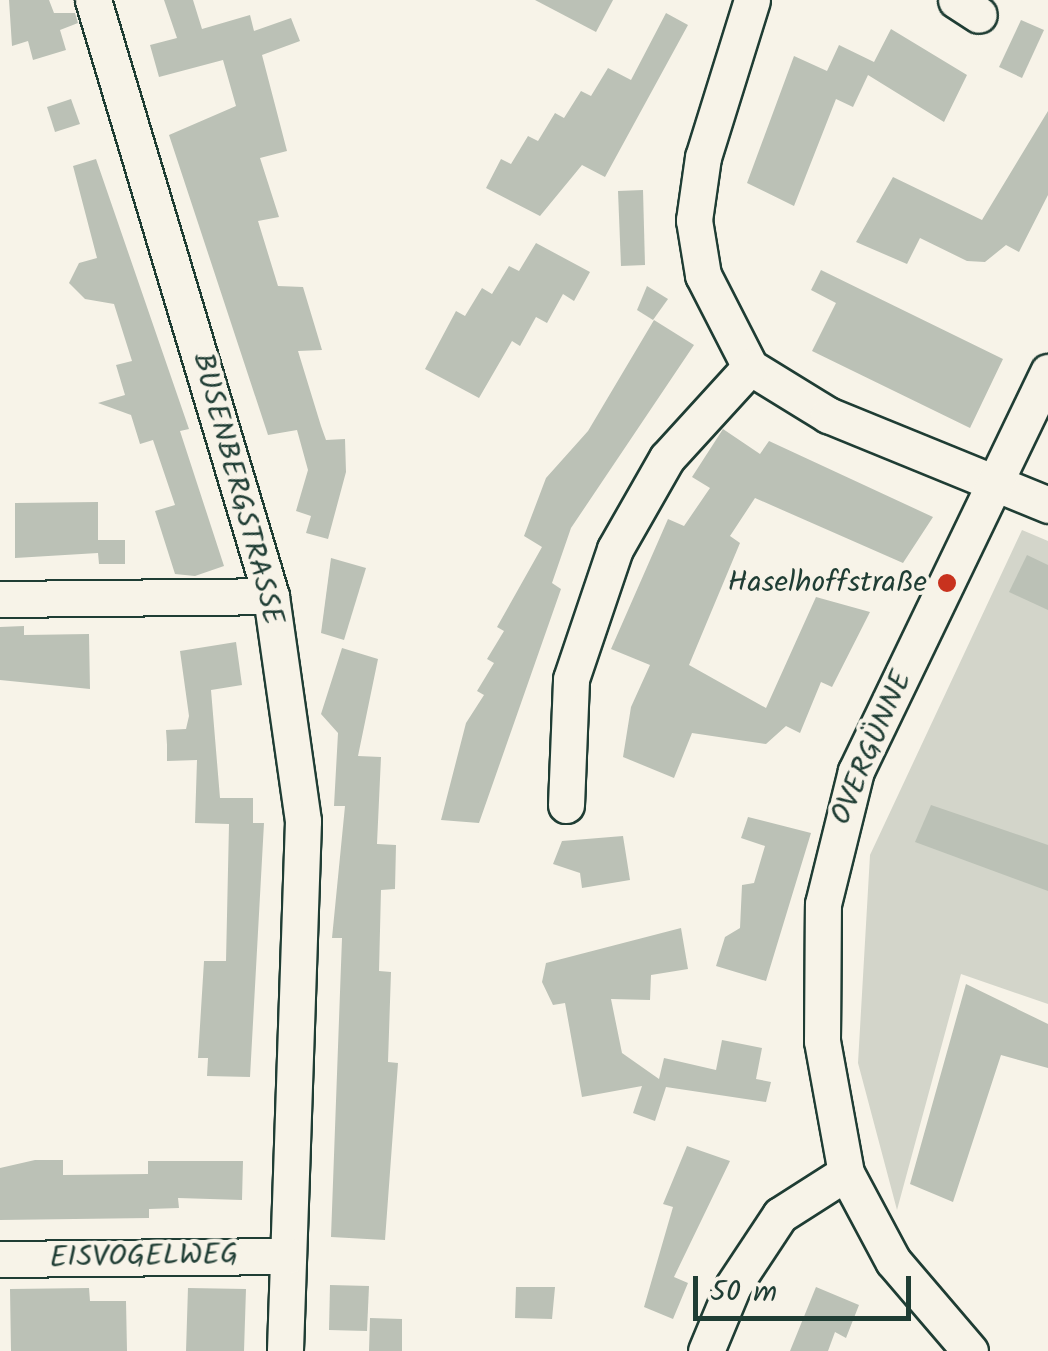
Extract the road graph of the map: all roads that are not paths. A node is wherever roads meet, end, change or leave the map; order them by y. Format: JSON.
{"nodes":[{"id":1,"x":93,"y":0,"type":"edge"},
{"id":2,"x":752,"y":0,"type":"edge"},
{"id":3,"x":750,"y":367,"type":"junction"},
{"id":4,"x":1048,"y":372,"type":"edge"},
{"id":5,"x":996,"y":482,"type":"junction"},
{"id":6,"x":1048,"y":505,"type":"edge"},
{"id":7,"x":271,"y":596,"type":"junction"},
{"id":8,"x":0,"y":599,"type":"edge"},
{"id":9,"x":566,"y":805,"type":"dead end"},
{"id":10,"x":846,"y":1173,"type":"junction"},
{"id":11,"x":288,"y":1256,"type":"junction"},
{"id":12,"x":0,"y":1259,"type":"edge"},
{"id":13,"x":285,"y":1351,"type":"edge"},
{"id":14,"x":706,"y":1351,"type":"edge"},
{"id":15,"x":970,"y":1351,"type":"edge"}],
"edges":[{"from":1,"to":7,"type":"street","name":"BUSENBERGSTRASSE"},
{"from":2,"to":3,"type":"street"},
{"from":3,"to":5,"type":"street"},
{"from":3,"to":9,"type":"street"},
{"from":4,"to":5,"type":"street","name":"OVERGÜNNE"},
{"from":5,"to":6,"type":"street"},
{"from":5,"to":10,"type":"street","name":"OVERGÜNNE"},
{"from":7,"to":8,"type":"street"},
{"from":7,"to":11,"type":"street","name":"BUSENBERGSTRASSE"},
{"from":10,"to":14,"type":"street"},
{"from":10,"to":15,"type":"street","name":"OVERGÜNNE"},
{"from":11,"to":12,"type":"street","name":"EISVOGELWEG"},
{"from":11,"to":13,"type":"street","name":"BUSENBERGSTRASSE"}]}
